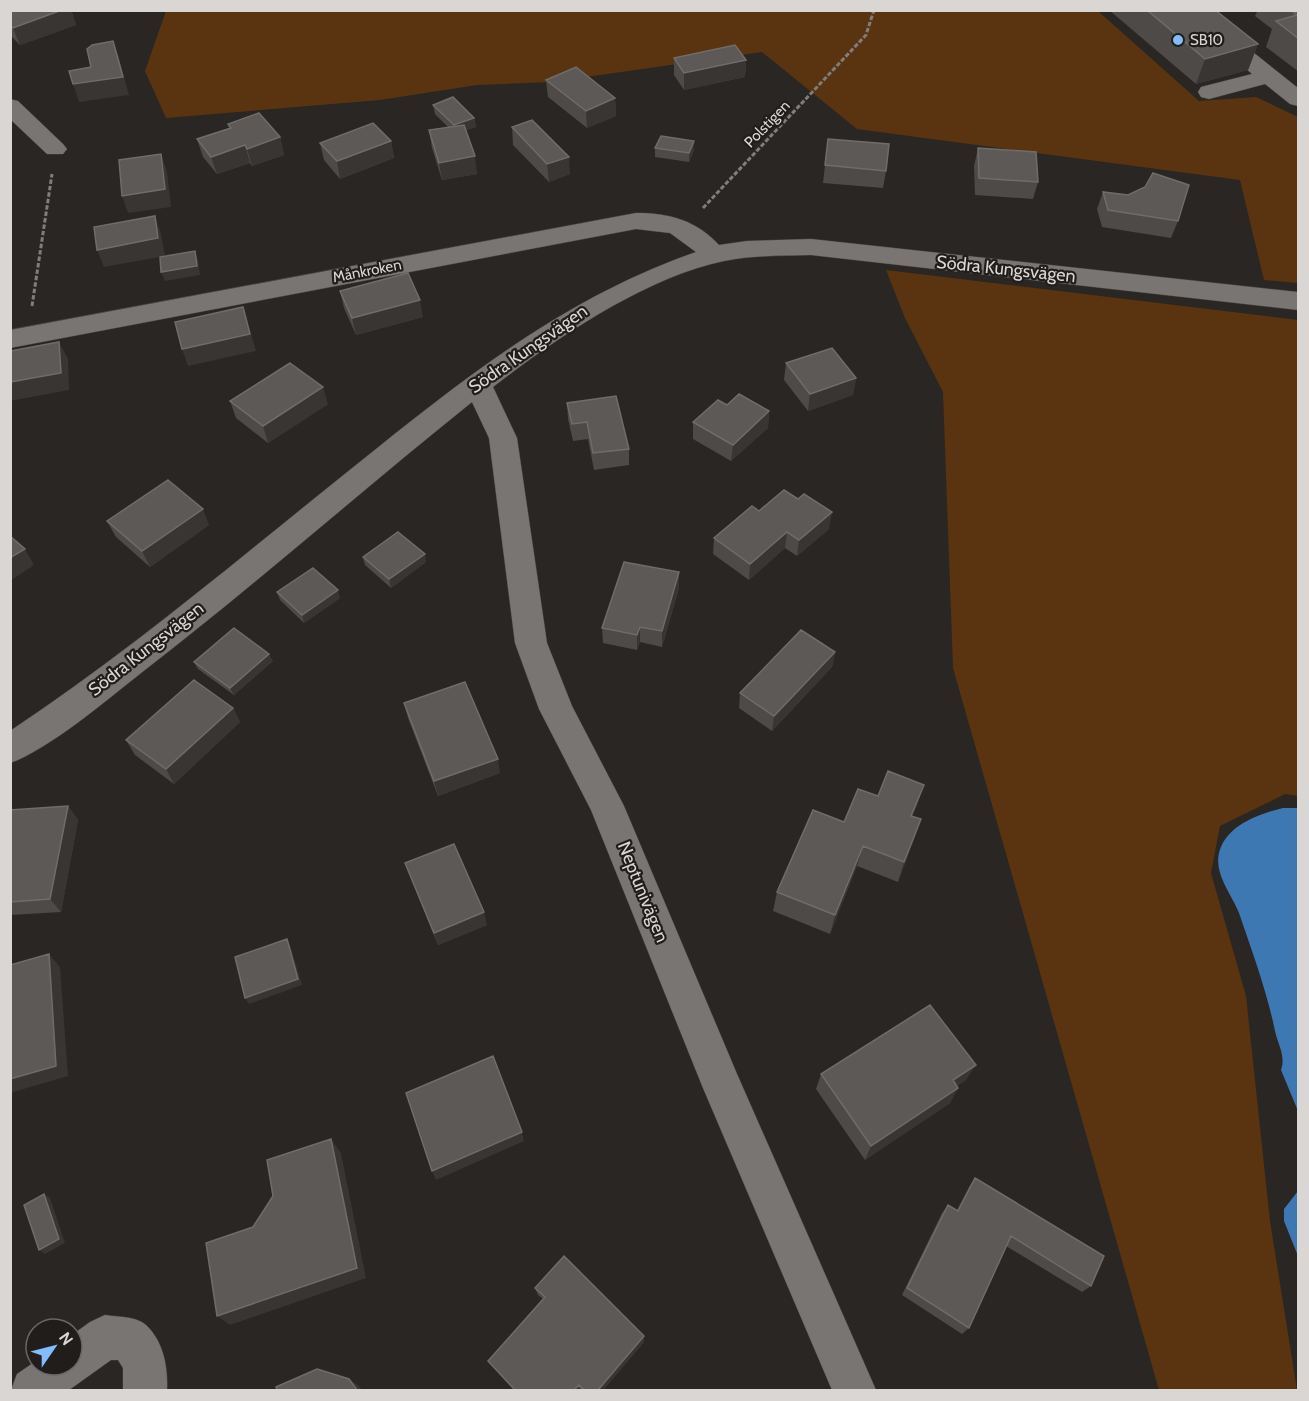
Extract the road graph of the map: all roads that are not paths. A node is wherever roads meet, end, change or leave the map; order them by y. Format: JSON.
{"nodes":[{"id":1,"x":1186,"y":10,"type":"edge"},
{"id":2,"x":1269,"y":76,"type":"junction"},
{"id":3,"x":1209,"y":92,"type":"dead end"},
{"id":4,"x":1299,"y":99,"type":"edge"},
{"id":5,"x":10,"y":106,"type":"edge"},
{"id":6,"x":55,"y":149,"type":"road end"},
{"id":7,"x":713,"y":255,"type":"junction"},
{"id":8,"x":1299,"y":301,"type":"edge"},
{"id":9,"x":19,"y":337,"type":"edge"},
{"id":10,"x":477,"y":383,"type":"junction"},
{"id":11,"x":10,"y":749,"type":"edge"},
{"id":12,"x":84,"y":1353,"type":"edge"},
{"id":13,"x":51,"y":1377,"type":"edge"},
{"id":14,"x":33,"y":1390,"type":"edge"},
{"id":15,"x":145,"y":1390,"type":"edge"},
{"id":16,"x":854,"y":1390,"type":"edge"}],
"edges":[{"from":1,"to":2,"type":"street"},
{"from":2,"to":3,"type":"street"},
{"from":2,"to":4,"type":"street"},
{"from":5,"to":6,"type":"street"},
{"from":7,"to":8,"type":"street","name":"Södra Kungsvägen"},
{"from":7,"to":9,"type":"street","name":"Månkroken"},
{"from":7,"to":10,"type":"street","name":"Södra Kungsvägen"},
{"from":10,"to":11,"type":"street","name":"Södra Kungsvägen"},
{"from":10,"to":16,"type":"street","name":"Neptunivägen"},
{"from":12,"to":15,"type":"street"},
{"from":13,"to":14,"type":"street"}]}
